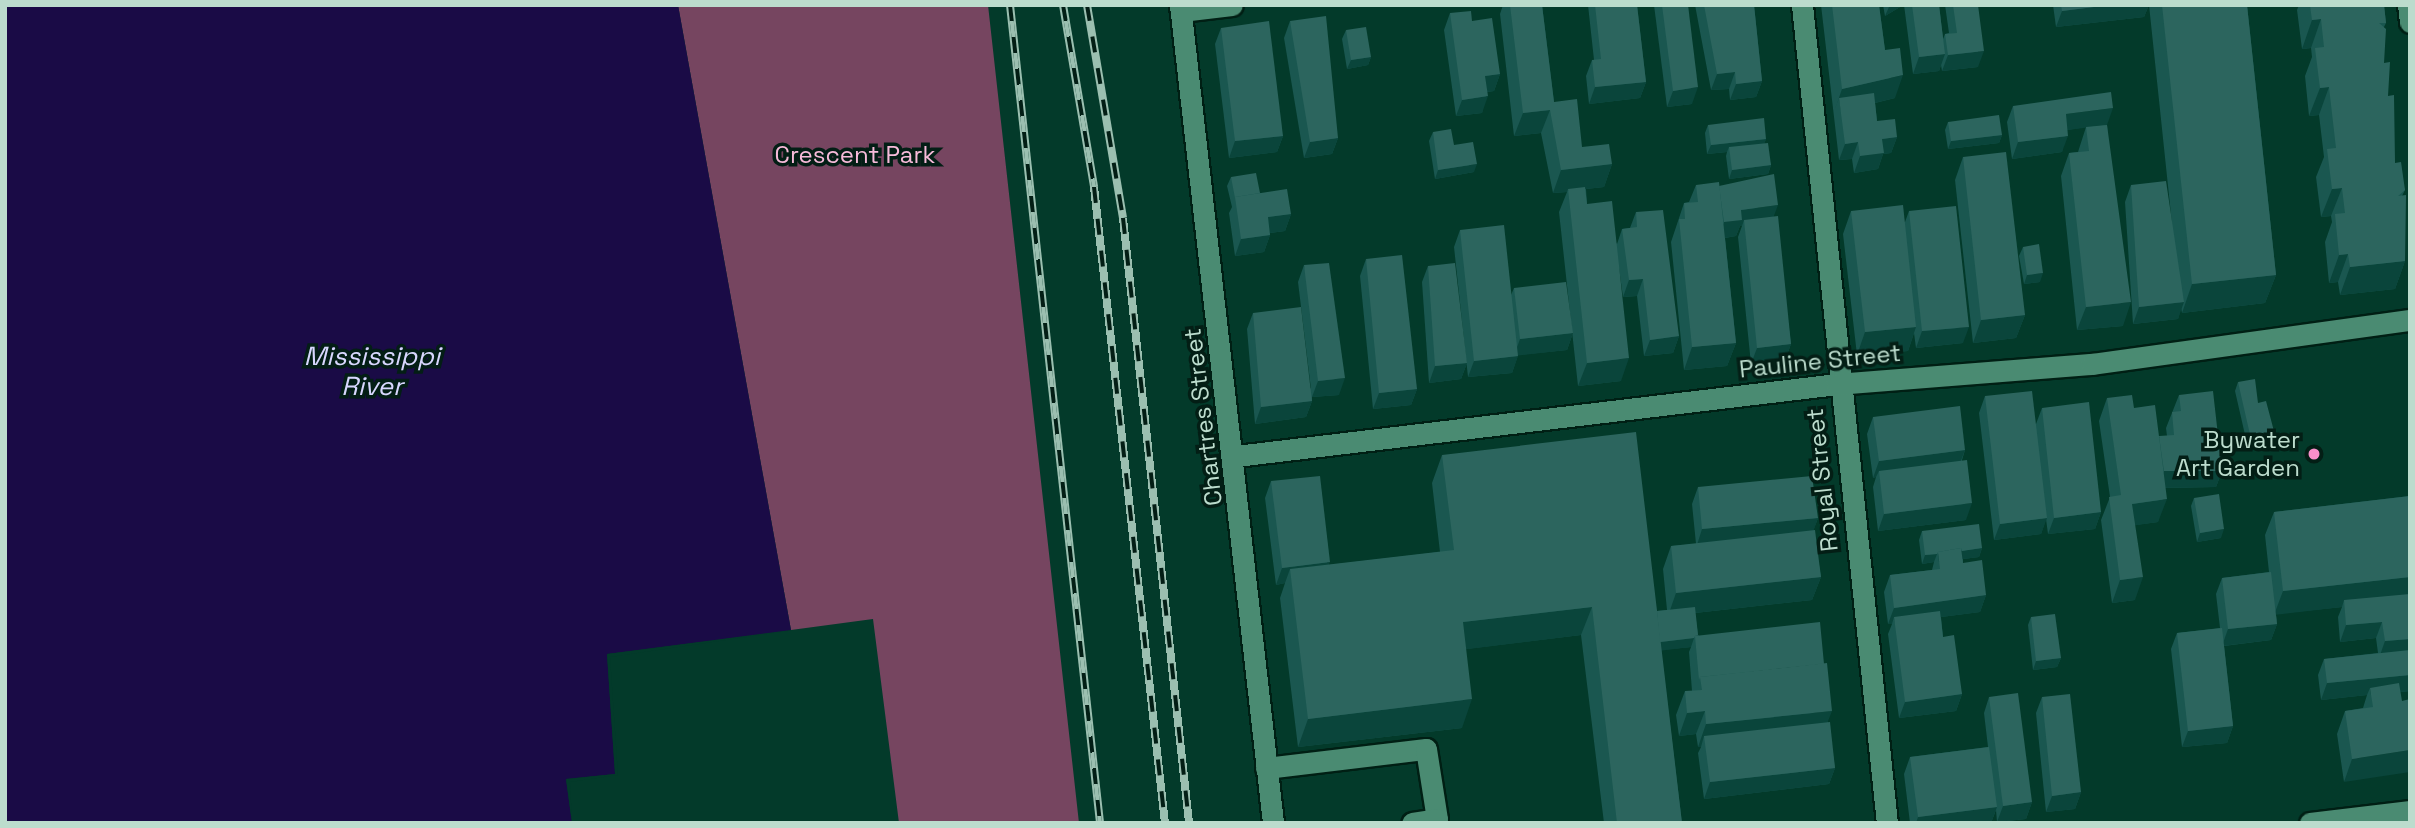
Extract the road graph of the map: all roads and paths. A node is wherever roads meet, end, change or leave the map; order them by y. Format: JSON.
{"nodes":[{"id":1,"x":1232,"y":5,"type":"edge"},
{"id":2,"x":1802,"y":5,"type":"edge"},
{"id":3,"x":2408,"y":5,"type":"edge"},
{"id":4,"x":1180,"y":8,"type":"edge"},
{"id":5,"x":2410,"y":20,"type":"edge"},
{"id":6,"x":2410,"y":320,"type":"edge"},
{"id":7,"x":1838,"y":384,"type":"junction"},
{"id":8,"x":1236,"y":456,"type":"junction"},
{"id":9,"x":1266,"y":768,"type":"junction"},
{"id":10,"x":2410,"y":811,"type":"edge"},
{"id":11,"x":1273,"y":823,"type":"edge"},
{"id":12,"x":1412,"y":823,"type":"edge"},
{"id":13,"x":1887,"y":823,"type":"edge"},
{"id":14,"x":2310,"y":823,"type":"edge"}],
"edges":[{"from":1,"to":4,"type":"street"},
{"from":2,"to":7,"type":"street","name":"Royal Street"},
{"from":3,"to":5,"type":"street"},
{"from":4,"to":8,"type":"street","name":"Chartres Street"},
{"from":6,"to":7,"type":"street","name":"Pauline Street"},
{"from":7,"to":8,"type":"street","name":"Pauline Street"},
{"from":7,"to":13,"type":"street","name":"Royal Street"},
{"from":8,"to":9,"type":"street","name":"Chartres Street"},
{"from":9,"to":11,"type":"street","name":"Chartres Street"},
{"from":9,"to":12,"type":"street"},
{"from":10,"to":14,"type":"street"}]}
